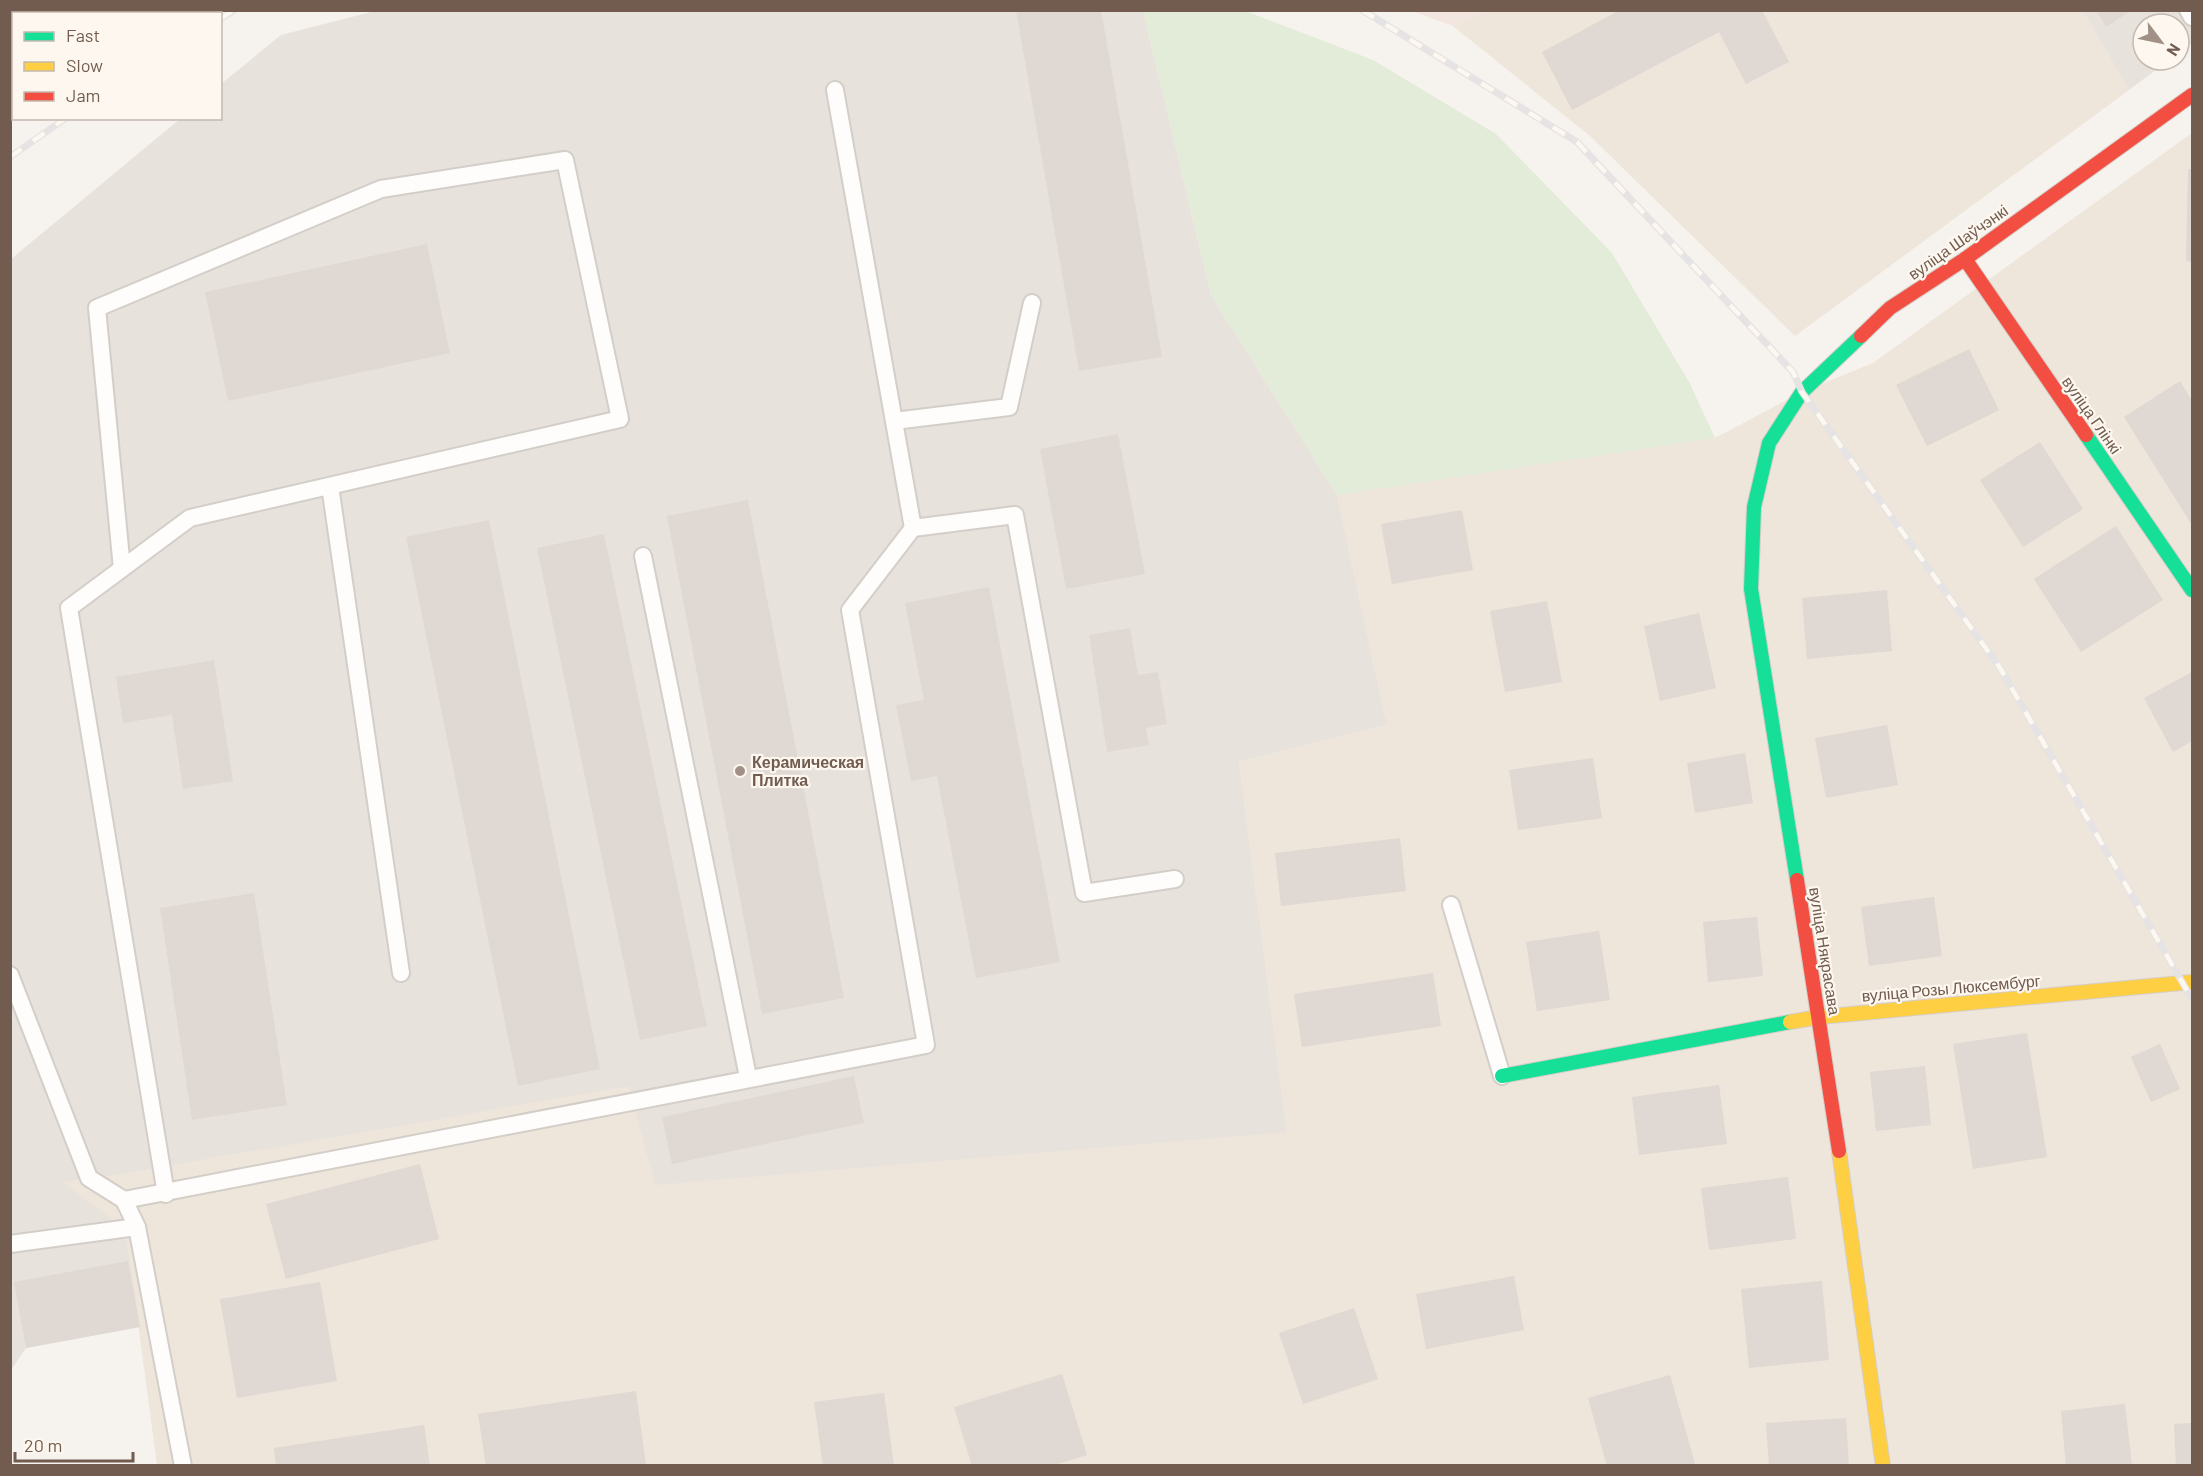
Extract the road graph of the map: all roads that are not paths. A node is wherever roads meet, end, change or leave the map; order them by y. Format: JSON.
{"nodes":[{"id":1,"x":2188,"y":10,"type":"edge"},
{"id":2,"x":2193,"y":17,"type":"edge"},
{"id":3,"x":835,"y":90,"type":"dead end"},
{"id":4,"x":2193,"y":95,"type":"edge"},
{"id":5,"x":1965,"y":259,"type":"junction"},
{"id":6,"x":1032,"y":303,"type":"dead end"},
{"id":7,"x":894,"y":422,"type":"junction"},
{"id":8,"x":1769,"y":443,"type":"joint"},
{"id":9,"x":330,"y":486,"type":"junction"},
{"id":10,"x":913,"y":528,"type":"junction"},
{"id":11,"x":643,"y":556,"type":"dead end"},
{"id":12,"x":122,"y":569,"type":"junction"},
{"id":13,"x":2193,"y":590,"type":"edge"},
{"id":14,"x":1175,"y":879,"type":"dead end"},
{"id":15,"x":1450,"y":905,"type":"dead end"},
{"id":16,"x":401,"y":973,"type":"dead end"},
{"id":17,"x":10,"y":975,"type":"edge"},
{"id":18,"x":2193,"y":982,"type":"edge"},
{"id":19,"x":1819,"y":1017,"type":"junction"},
{"id":20,"x":1502,"y":1076,"type":"joint"},
{"id":21,"x":748,"y":1077,"type":"junction"},
{"id":22,"x":166,"y":1194,"type":"junction"},
{"id":23,"x":124,"y":1200,"type":"junction"},
{"id":24,"x":137,"y":1227,"type":"junction"},
{"id":25,"x":10,"y":1244,"type":"edge"},
{"id":26,"x":183,"y":1466,"type":"edge"},
{"id":27,"x":1883,"y":1466,"type":"edge"}],
"edges":[{"from":1,"to":2,"type":"lane"},
{"from":3,"to":7,"type":"lane"},
{"from":4,"to":5,"type":"main road","name":"вуліца Шаўчэнкі"},
{"from":5,"to":8,"type":"main road","name":"вуліца Шаўчэнкі"},
{"from":5,"to":13,"type":"main road","name":"вуліца Глінкі"},
{"from":6,"to":7,"type":"lane"},
{"from":7,"to":10,"type":"lane"},
{"from":8,"to":19,"type":"main road","name":"вуліца Някрасава"},
{"from":9,"to":12,"type":"lane"},
{"from":9,"to":12,"type":"lane"},
{"from":9,"to":16,"type":"lane"},
{"from":10,"to":14,"type":"lane"},
{"from":10,"to":21,"type":"lane"},
{"from":11,"to":21,"type":"lane"},
{"from":12,"to":22,"type":"lane"},
{"from":15,"to":20,"type":"lane"},
{"from":17,"to":23,"type":"lane"},
{"from":18,"to":19,"type":"main road","name":"вуліца Розы Люксембург"},
{"from":19,"to":20,"type":"main road","name":"вуліца Розы Люксембург"},
{"from":19,"to":27,"type":"main road","name":"вуліца Някрасава"},
{"from":21,"to":22,"type":"lane"},
{"from":22,"to":23,"type":"lane"},
{"from":23,"to":24,"type":"lane"},
{"from":24,"to":25,"type":"lane"},
{"from":24,"to":26,"type":"lane"}]}
